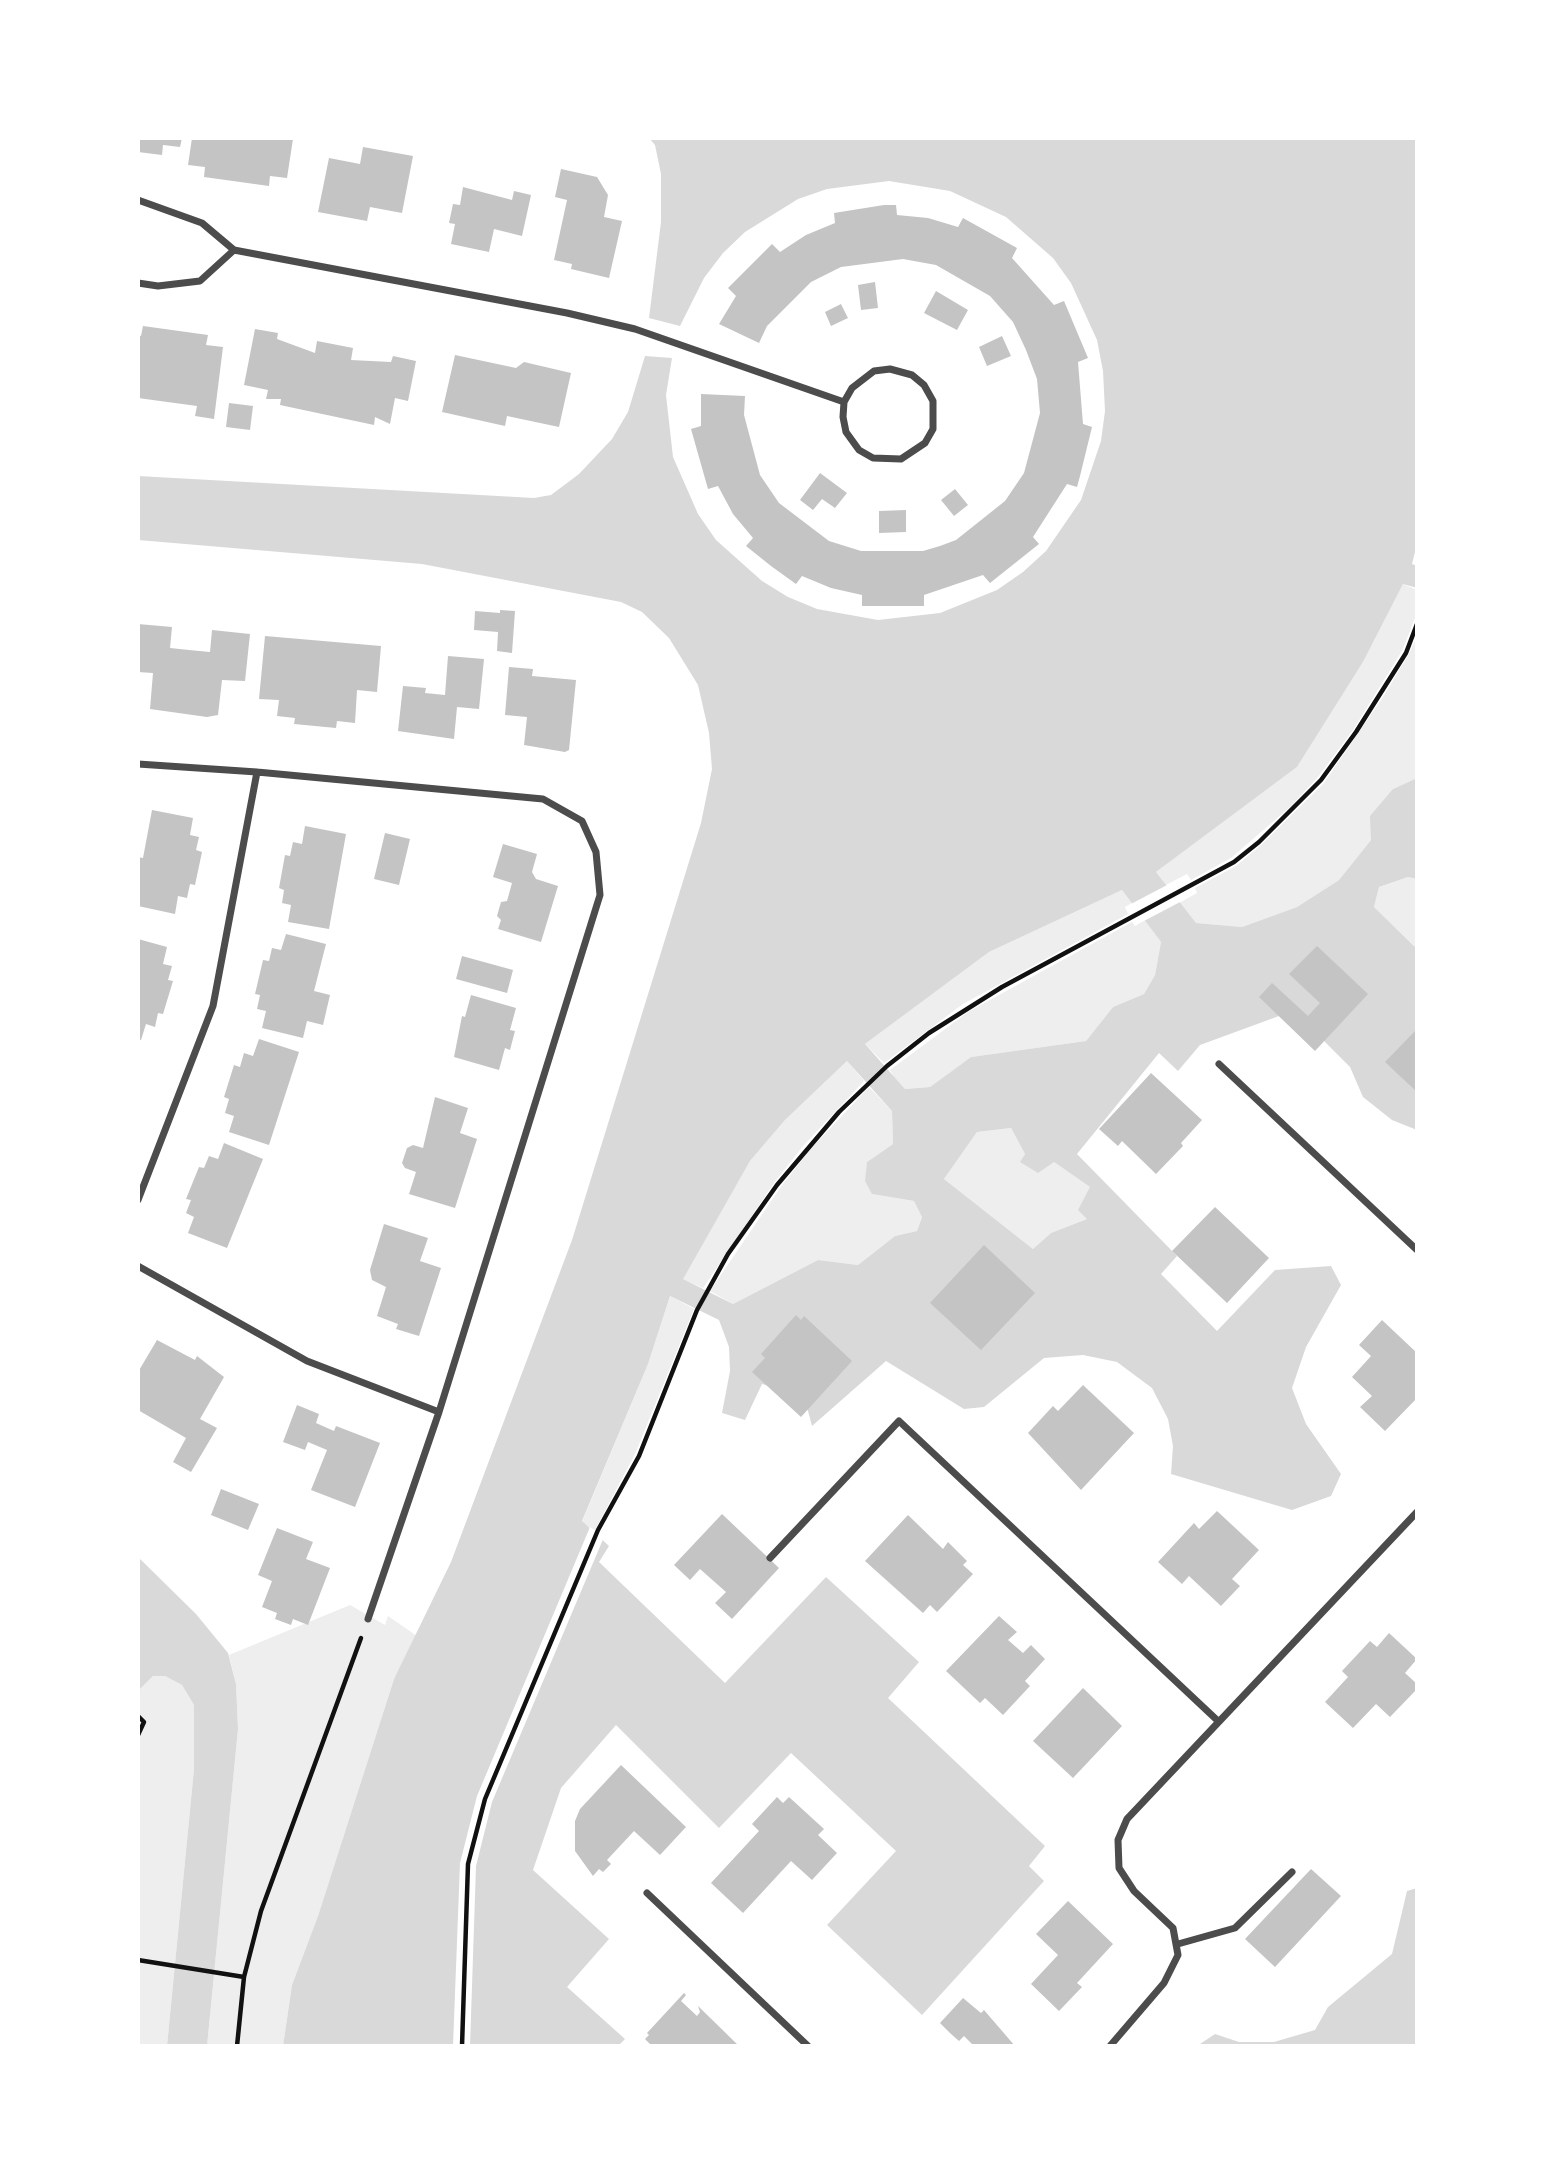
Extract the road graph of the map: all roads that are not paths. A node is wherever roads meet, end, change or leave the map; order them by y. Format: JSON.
{"nodes":[{"id":1,"x":138,"y":200,"type":"edge"},
{"id":2,"x":234,"y":250,"type":"junction"},
{"id":3,"x":138,"y":283,"type":"edge"},
{"id":4,"x":845,"y":402,"type":"junction"},
{"id":5,"x":138,"y":764,"type":"edge"},
{"id":6,"x":257,"y":772,"type":"junction"},
{"id":7,"x":1219,"y":1064,"type":"dead end"},
{"id":8,"x":138,"y":1200,"type":"edge"},
{"id":9,"x":1417,"y":1250,"type":"edge"},
{"id":10,"x":138,"y":1266,"type":"edge"},
{"id":11,"x":439,"y":1412,"type":"junction"},
{"id":12,"x":1417,"y":1512,"type":"edge"},
{"id":13,"x":770,"y":1558,"type":"dead end"},
{"id":14,"x":368,"y":1619,"type":"road end"},
{"id":15,"x":1218,"y":1721,"type":"junction"},
{"id":16,"x":1292,"y":1872,"type":"dead end"},
{"id":17,"x":647,"y":1893,"type":"dead end"},
{"id":18,"x":1178,"y":1944,"type":"junction"},
{"id":19,"x":808,"y":2046,"type":"edge"},
{"id":20,"x":1110,"y":2046,"type":"edge"}],
"edges":[{"from":1,"to":2,"type":"street"},
{"from":2,"to":3,"type":"street"},
{"from":2,"to":4,"type":"street"},
{"from":4,"to":4,"type":"street"},
{"from":5,"to":6,"type":"street"},
{"from":6,"to":8,"type":"street"},
{"from":6,"to":11,"type":"street"},
{"from":7,"to":9,"type":"street"},
{"from":10,"to":11,"type":"street"},
{"from":11,"to":14,"type":"street"},
{"from":12,"to":15,"type":"street"},
{"from":13,"to":15,"type":"street"},
{"from":15,"to":18,"type":"street"},
{"from":16,"to":18,"type":"street"},
{"from":17,"to":19,"type":"street"},
{"from":18,"to":20,"type":"street"}]}
